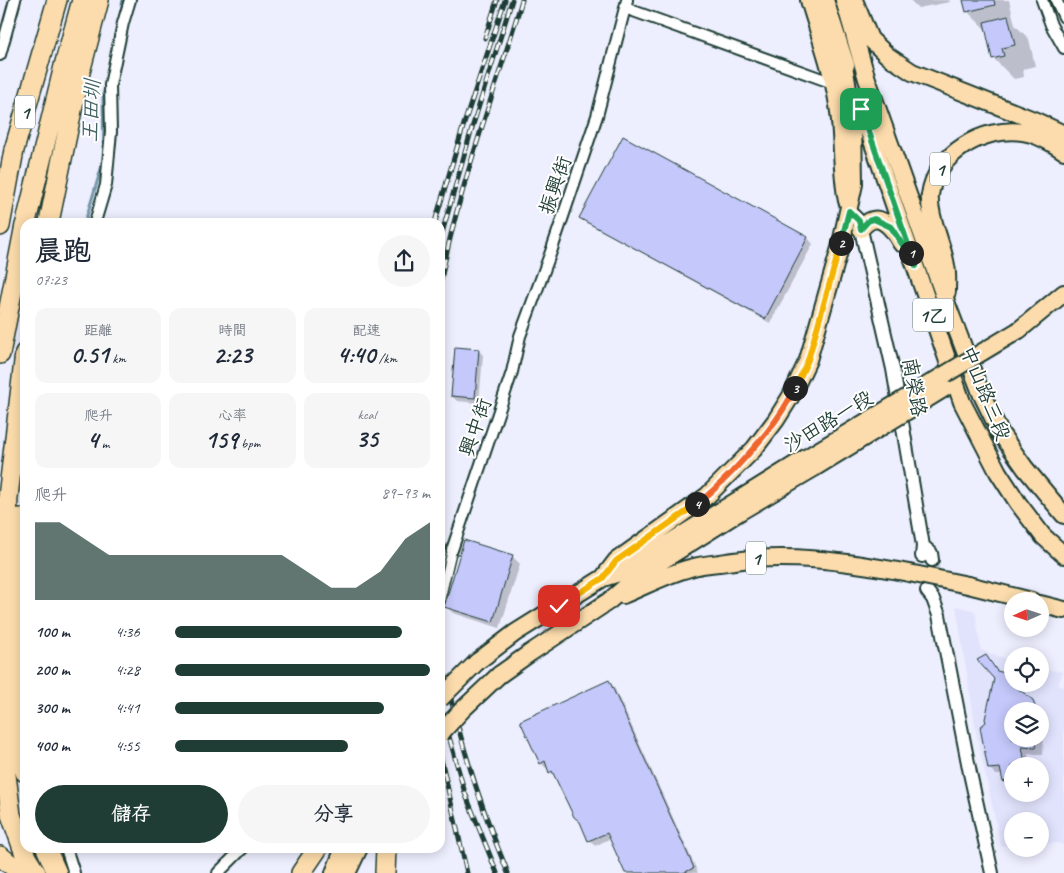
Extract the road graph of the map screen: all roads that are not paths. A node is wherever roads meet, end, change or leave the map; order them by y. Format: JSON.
{"nodes":[{"id":1,"x":15,"y":0,"type":"edge"},
{"id":2,"x":57,"y":0,"type":"edge"},
{"id":3,"x":82,"y":0,"type":"edge"},
{"id":4,"x":99,"y":0,"type":"edge"},
{"id":5,"x":130,"y":0,"type":"edge"},
{"id":6,"x":809,"y":0,"type":"edge"},
{"id":7,"x":826,"y":0,"type":"edge"},
{"id":8,"x":844,"y":0,"type":"edge"},
{"id":9,"x":854,"y":0,"type":"edge"},
{"id":10,"x":1042,"y":0,"type":"edge"},
{"id":11,"x":1056,"y":0,"type":"edge"},
{"id":12,"x":626,"y":4,"type":"edge"},
{"id":13,"x":1064,"y":18,"type":"edge"},
{"id":14,"x":1064,"y":48,"type":"edge"},
{"id":15,"x":842,"y":54,"type":"junction"},
{"id":16,"x":0,"y":55,"type":"edge"},
{"id":17,"x":833,"y":83,"type":"junction"},
{"id":18,"x":1064,"y":134,"type":"edge"},
{"id":19,"x":14,"y":150,"type":"junction"},
{"id":20,"x":1064,"y":151,"type":"edge"},
{"id":21,"x":0,"y":194,"type":"edge"},
{"id":22,"x":849,"y":211,"type":"junction"},
{"id":23,"x":26,"y":218,"type":"edge"},
{"id":24,"x":50,"y":218,"type":"edge"},
{"id":25,"x":96,"y":218,"type":"edge"},
{"id":26,"x":0,"y":226,"type":"edge"},
{"id":27,"x":861,"y":229,"type":"junction"},
{"id":28,"x":20,"y":250,"type":"edge"},
{"id":29,"x":916,"y":266,"type":"junction"},
{"id":30,"x":1064,"y":294,"type":"edge"},
{"id":31,"x":948,"y":307,"type":"junction"},
{"id":32,"x":1064,"y":308,"type":"edge"},
{"id":33,"x":1020,"y":335,"type":"junction"},
{"id":34,"x":0,"y":354,"type":"edge"},
{"id":35,"x":512,"y":372,"type":"joint"},
{"id":36,"x":20,"y":396,"type":"edge"},
{"id":37,"x":809,"y":464,"type":"junction"},
{"id":38,"x":20,"y":493,"type":"edge"},
{"id":39,"x":1064,"y":515,"type":"edge"},
{"id":40,"x":452,"y":550,"type":"joint"},
{"id":41,"x":926,"y":554,"type":"tunnel mouth"},
{"id":42,"x":1064,"y":555,"type":"edge"},
{"id":43,"x":603,"y":578,"type":"junction"},
{"id":44,"x":445,"y":580,"type":"edge"},
{"id":45,"x":1004,"y":594,"type":"edge"},
{"id":46,"x":932,"y":595,"type":"tunnel mouth"},
{"id":47,"x":609,"y":601,"type":"junction"},
{"id":48,"x":1049,"y":606,"type":"edge"},
{"id":49,"x":1064,"y":610,"type":"edge"},
{"id":50,"x":445,"y":694,"type":"edge"},
{"id":51,"x":20,"y":715,"type":"edge"},
{"id":52,"x":445,"y":729,"type":"edge"},
{"id":53,"x":20,"y":840,"type":"edge"},
{"id":54,"x":25,"y":853,"type":"edge"},
{"id":55,"x":48,"y":853,"type":"edge"},
{"id":56,"x":68,"y":853,"type":"edge"},
{"id":57,"x":238,"y":853,"type":"edge"},
{"id":58,"x":315,"y":853,"type":"edge"},
{"id":59,"x":342,"y":853,"type":"edge"},
{"id":60,"x":357,"y":853,"type":"edge"},
{"id":61,"x":386,"y":853,"type":"edge"},
{"id":62,"x":0,"y":856,"type":"edge"},
{"id":63,"x":0,"y":865,"type":"edge"},
{"id":64,"x":8,"y":873,"type":"edge"},
{"id":65,"x":21,"y":873,"type":"edge"},
{"id":66,"x":36,"y":873,"type":"edge"},
{"id":67,"x":57,"y":873,"type":"edge"},
{"id":68,"x":74,"y":873,"type":"edge"},
{"id":69,"x":218,"y":873,"type":"edge"},
{"id":70,"x":301,"y":873,"type":"edge"},
{"id":71,"x":334,"y":873,"type":"edge"},
{"id":72,"x":347,"y":873,"type":"edge"},
{"id":73,"x":385,"y":873,"type":"edge"},
{"id":74,"x":992,"y":873,"type":"edge"}],
"edges":[{"from":1,"to":16,"type":"street"},
{"from":2,"to":19,"type":"highway","number":"1"},
{"from":3,"to":23,"type":"highway","number":"1"},
{"from":4,"to":24,"type":"highway"},
{"from":5,"to":25,"type":"street"},
{"from":6,"to":17,"type":"main road"},
{"from":7,"to":15,"type":"main road","name":"中山路三段","number":"1乙"},
{"from":8,"to":31,"type":"main road","name":"中山路三段","number":"1乙"},
{"from":9,"to":18,"type":"main road"},
{"from":10,"to":14,"type":"street"},
{"from":11,"to":13,"type":"street"},
{"from":12,"to":17,"type":"street","name":"振興街"},
{"from":12,"to":35,"type":"street","name":"振興街"},
{"from":15,"to":22,"type":"main road"},
{"from":15,"to":29,"type":"main road","name":"中山路三段","number":"1乙"},
{"from":17,"to":22,"type":"main road"},
{"from":19,"to":21,"type":"highway"},
{"from":19,"to":26,"type":"highway","number":"1"},
{"from":20,"to":31,"type":"main road","number":"1"},
{"from":22,"to":27,"type":"street","name":"南榮路"},
{"from":22,"to":43,"type":"main road"},
{"from":27,"to":29,"type":"main road"},
{"from":27,"to":41,"type":"street","name":"南榮路"},
{"from":28,"to":34,"type":"highway","number":"1"},
{"from":29,"to":42,"type":"main road","name":"中山路三段","number":"1乙"},
{"from":30,"to":33,"type":"main road","name":"沙田路一段","number":"1"},
{"from":31,"to":39,"type":"main road","name":"中山路三段","number":"1"},
{"from":32,"to":33,"type":"main road","name":"沙田路一段","number":"1"},
{"from":33,"to":37,"type":"main road","name":"沙田路一段","number":"1","bridge":true},
{"from":35,"to":40,"type":"street","name":"興中街"},
{"from":36,"to":53,"type":"highway"},
{"from":37,"to":43,"type":"main road","name":"沙田路一段","number":"1"},
{"from":37,"to":47,"type":"main road","name":"沙田路一段","number":"1"},
{"from":38,"to":51,"type":"highway"},
{"from":40,"to":44,"type":"street"},
{"from":43,"to":50,"type":"main road","name":"沙田路一段","number":"1","bridge":true},
{"from":45,"to":47,"type":"main road","name":"沙田路一段","number":"1","bridge":true},
{"from":46,"to":74,"type":"street"},
{"from":47,"to":52,"type":"main road","name":"沙田路一段","number":"1","bridge":true},
{"from":48,"to":49,"type":"main road"},
{"from":54,"to":66,"type":"highway"},
{"from":55,"to":67,"type":"highway"},
{"from":56,"to":68,"type":"street"},
{"from":57,"to":69,"type":"street"},
{"from":58,"to":70,"type":"highway"},
{"from":59,"to":71,"type":"main road"},
{"from":60,"to":72,"type":"main road"},
{"from":61,"to":73,"type":"highway"},
{"from":62,"to":65,"type":"highway"},
{"from":63,"to":64,"type":"highway"}]}
